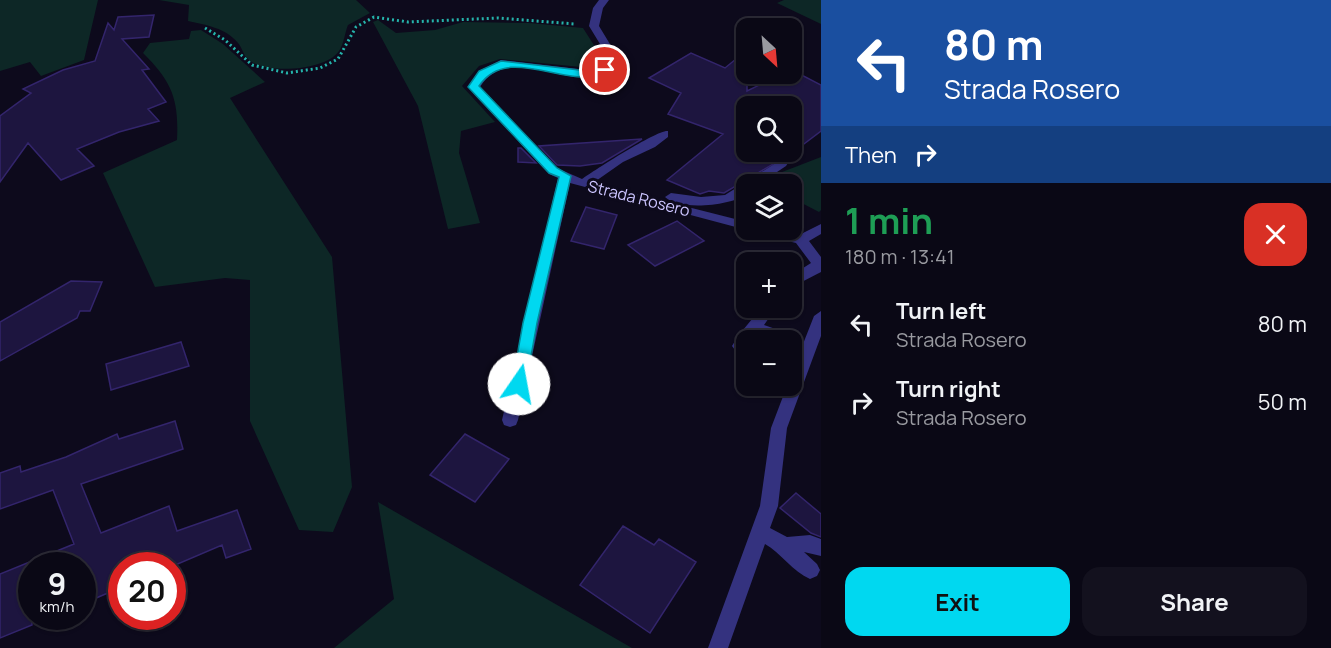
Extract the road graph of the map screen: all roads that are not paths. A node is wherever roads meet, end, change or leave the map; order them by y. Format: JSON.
{"nodes":[{"id":1,"x":604,"y":0,"type":"edge"},
{"id":2,"x":664,"y":134,"type":"dead end"},
{"id":3,"x":782,"y":163,"type":"dead end"},
{"id":4,"x":766,"y":174,"type":"edge"},
{"id":5,"x":565,"y":176,"type":"junction"},
{"id":6,"x":583,"y":184,"type":"junction"},
{"id":7,"x":736,"y":197,"type":"edge"},
{"id":8,"x":641,"y":198,"type":"junction"},
{"id":9,"x":736,"y":223,"type":"edge"},
{"id":10,"x":821,"y":228,"type":"edge"},
{"id":11,"x":802,"y":239,"type":"edge"},
{"id":12,"x":801,"y":240,"type":"edge"},
{"id":13,"x":819,"y":261,"type":"edge"},
{"id":14,"x":802,"y":274,"type":"edge"},
{"id":15,"x":821,"y":316,"type":"edge"},
{"id":16,"x":761,"y":318,"type":"edge"},
{"id":17,"x":753,"y":327,"type":"junction"},
{"id":18,"x":751,"y":330,"type":"edge"},
{"id":19,"x":761,"y":330,"type":"edge"},
{"id":20,"x":802,"y":345,"type":"edge"},
{"id":21,"x":811,"y":348,"type":"junction"},
{"id":22,"x":510,"y":420,"type":"dead end"},
{"id":23,"x":760,"y":532,"type":"junction"},
{"id":24,"x":785,"y":546,"type":"junction"},
{"id":25,"x":821,"y":548,"type":"edge"},
{"id":26,"x":810,"y":570,"type":"dead end"},
{"id":27,"x":718,"y":648,"type":"edge"}],
"edges":[{"from":1,"to":5,"type":"street","name":"Strada Rosero"},
{"from":2,"to":6,"type":"street"},
{"from":3,"to":4,"type":"street"},
{"from":5,"to":6,"type":"street","name":"Strada Rosero"},
{"from":5,"to":22,"type":"street"},
{"from":6,"to":8,"type":"street","name":"Strada Rosero"},
{"from":7,"to":8,"type":"street"},
{"from":8,"to":9,"type":"street","name":"Strada Rosero"},
{"from":10,"to":11,"type":"street"},
{"from":12,"to":13,"type":"street"},
{"from":13,"to":14,"type":"street"},
{"from":15,"to":21,"type":"street"},
{"from":16,"to":17,"type":"street"},
{"from":17,"to":18,"type":"street"},
{"from":17,"to":19,"type":"street"},
{"from":20,"to":21,"type":"street"},
{"from":21,"to":23,"type":"street"},
{"from":23,"to":24,"type":"street"},
{"from":23,"to":27,"type":"street"},
{"from":24,"to":25,"type":"street"},
{"from":24,"to":26,"type":"street"}]}
